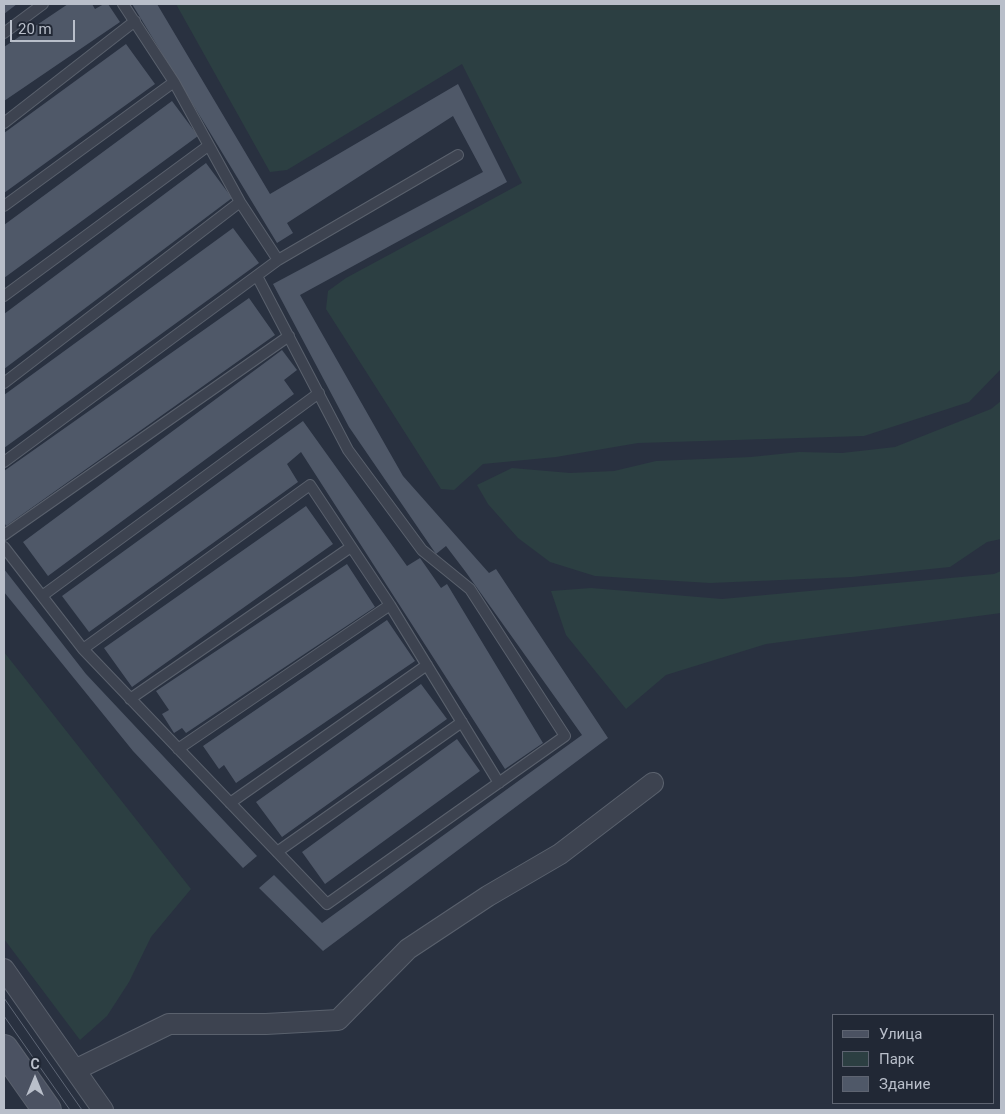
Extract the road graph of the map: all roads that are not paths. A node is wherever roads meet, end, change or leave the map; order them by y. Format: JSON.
{"nodes":[{"id":1,"x":44,"y":4,"type":"edge"},
{"id":2,"x":123,"y":4,"type":"edge"},
{"id":3,"x":135,"y":21,"type":"junction"},
{"id":4,"x":4,"y":33,"type":"edge"},
{"id":5,"x":174,"y":82,"type":"junction"},
{"id":6,"x":4,"y":123,"type":"edge"},
{"id":7,"x":208,"y":146,"type":"junction"},
{"id":8,"x":458,"y":155,"type":"dead end"},
{"id":9,"x":240,"y":202,"type":"junction"},
{"id":10,"x":4,"y":206,"type":"edge"},
{"id":11,"x":278,"y":260,"type":"junction"},
{"id":12,"x":257,"y":276,"type":"junction"},
{"id":13,"x":4,"y":296,"type":"edge"},
{"id":14,"x":289,"y":336,"type":"junction"},
{"id":15,"x":4,"y":383,"type":"edge"},
{"id":16,"x":318,"y":392,"type":"junction"},
{"id":17,"x":4,"y":462,"type":"edge"},
{"id":18,"x":4,"y":535,"type":"edge"},
{"id":19,"x":4,"y":547,"type":"edge"},
{"id":20,"x":351,"y":547,"type":"junction"},
{"id":21,"x":42,"y":596,"type":"junction"},
{"id":22,"x":390,"y":606,"type":"junction"},
{"id":23,"x":83,"y":649,"type":"junction"},
{"id":24,"x":427,"y":665,"type":"junction"},
{"id":25,"x":130,"y":698,"type":"junction"},
{"id":26,"x":462,"y":722,"type":"junction"},
{"id":27,"x":178,"y":749,"type":"junction"},
{"id":28,"x":499,"y":783,"type":"junction"},
{"id":29,"x":653,"y":783,"type":"dead end"},
{"id":30,"x":230,"y":803,"type":"junction"},
{"id":31,"x":277,"y":852,"type":"junction"},
{"id":32,"x":4,"y":969,"type":"edge"},
{"id":33,"x":4,"y":1049,"type":"edge"},
{"id":34,"x":74,"y":1070,"type":"junction"},
{"id":35,"x":47,"y":1110,"type":"edge"},
{"id":36,"x":103,"y":1110,"type":"edge"}],
"edges":[{"from":1,"to":4,"type":"lane"},
{"from":2,"to":3,"type":"lane"},
{"from":3,"to":5,"type":"lane"},
{"from":3,"to":6,"type":"lane"},
{"from":5,"to":7,"type":"lane"},
{"from":5,"to":10,"type":"lane"},
{"from":7,"to":9,"type":"lane"},
{"from":7,"to":13,"type":"lane"},
{"from":8,"to":11,"type":"lane"},
{"from":9,"to":11,"type":"lane"},
{"from":9,"to":15,"type":"lane"},
{"from":11,"to":12,"type":"lane"},
{"from":12,"to":14,"type":"lane"},
{"from":12,"to":17,"type":"lane"},
{"from":14,"to":16,"type":"lane"},
{"from":14,"to":18,"type":"lane"},
{"from":16,"to":21,"type":"lane"},
{"from":16,"to":28,"type":"lane"},
{"from":19,"to":21,"type":"lane"},
{"from":20,"to":22,"type":"lane"},
{"from":20,"to":23,"type":"lane"},
{"from":20,"to":25,"type":"lane"},
{"from":21,"to":23,"type":"lane"},
{"from":22,"to":24,"type":"lane"},
{"from":22,"to":27,"type":"lane"},
{"from":23,"to":25,"type":"lane"},
{"from":24,"to":26,"type":"lane"},
{"from":24,"to":30,"type":"lane"},
{"from":25,"to":27,"type":"lane"},
{"from":26,"to":28,"type":"lane"},
{"from":26,"to":31,"type":"lane"},
{"from":27,"to":30,"type":"lane"},
{"from":28,"to":31,"type":"lane"},
{"from":29,"to":34,"type":"street"},
{"from":30,"to":31,"type":"lane"},
{"from":32,"to":34,"type":"street"},
{"from":33,"to":35,"type":"main road"},
{"from":34,"to":36,"type":"street"}]}
